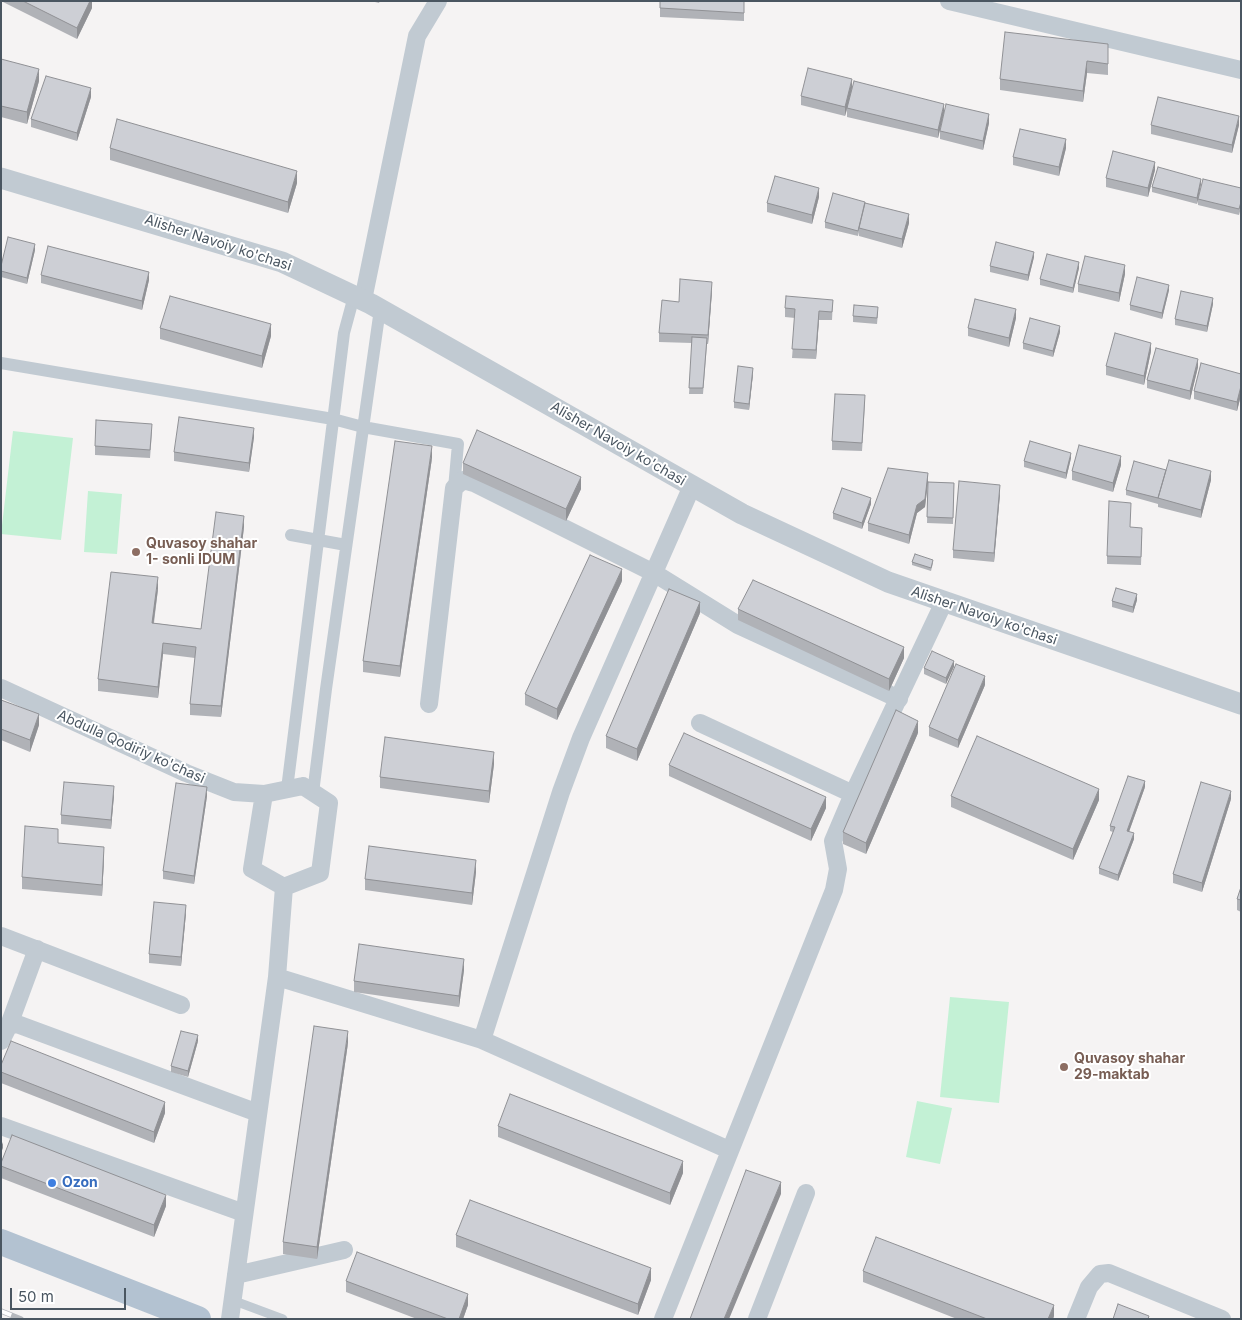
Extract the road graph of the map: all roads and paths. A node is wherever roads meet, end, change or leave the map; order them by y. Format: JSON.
{"nodes":[{"id":1,"x":438,"y":1,"type":"edge"},
{"id":2,"x":949,"y":1,"type":"edge"},
{"id":3,"x":1241,"y":70,"type":"edge"},
{"id":4,"x":1,"y":178,"type":"edge"},
{"id":5,"x":366,"y":302,"type":"junction"},
{"id":6,"x":1,"y":363,"type":"edge"},
{"id":7,"x":333,"y":419,"type":"junction"},
{"id":8,"x":363,"y":427,"type":"junction"},
{"id":9,"x":692,"y":486,"type":"junction"},
{"id":10,"x":454,"y":488,"type":"junction"},
{"id":11,"x":291,"y":535,"type":"dead end"},
{"id":12,"x":318,"y":540,"type":"junction"},
{"id":13,"x":346,"y":545,"type":"junction"},
{"id":14,"x":654,"y":573,"type":"junction"},
{"id":15,"x":944,"y":602,"type":"junction"},
{"id":16,"x":1,"y":688,"type":"edge"},
{"id":17,"x":899,"y":699,"type":"junction"},
{"id":18,"x":429,"y":704,"type":"dead end"},
{"id":19,"x":1241,"y":704,"type":"edge"},
{"id":20,"x":700,"y":723,"type":"dead end"},
{"id":21,"x":287,"y":789,"type":"junction"},
{"id":22,"x":313,"y":793,"type":"junction"},
{"id":23,"x":264,"y":794,"type":"junction"},
{"id":24,"x":854,"y":794,"type":"junction"},
{"id":25,"x":284,"y":887,"type":"junction"},
{"id":26,"x":1,"y":936,"type":"edge"},
{"id":27,"x":37,"y":950,"type":"junction"},
{"id":28,"x":277,"y":977,"type":"junction"},
{"id":29,"x":181,"y":1005,"type":"dead end"},
{"id":30,"x":5,"y":1033,"type":"edge"},
{"id":31,"x":482,"y":1040,"type":"junction"},
{"id":32,"x":258,"y":1113,"type":"junction"},
{"id":33,"x":1,"y":1126,"type":"edge"},
{"id":34,"x":729,"y":1150,"type":"junction"},
{"id":35,"x":806,"y":1193,"type":"dead end"},
{"id":36,"x":244,"y":1213,"type":"junction"},
{"id":37,"x":1,"y":1242,"type":"edge"},
{"id":38,"x":344,"y":1250,"type":"dead end"},
{"id":39,"x":236,"y":1275,"type":"junction"},
{"id":40,"x":232,"y":1300,"type":"junction"},
{"id":41,"x":198,"y":1319,"type":"edge"},
{"id":42,"x":230,"y":1319,"type":"edge"},
{"id":43,"x":283,"y":1319,"type":"edge"},
{"id":44,"x":663,"y":1319,"type":"edge"},
{"id":45,"x":757,"y":1319,"type":"edge"},
{"id":46,"x":1076,"y":1319,"type":"edge"},
{"id":47,"x":1222,"y":1319,"type":"edge"}],
"edges":[{"from":1,"to":5,"type":"street"},
{"from":2,"to":3,"type":"street"},
{"from":4,"to":5,"type":"street","name":"Alisher Navoiy ko'chasi"},
{"from":5,"to":7,"type":"street"},
{"from":5,"to":8,"type":"street"},
{"from":5,"to":9,"type":"street","name":"Alisher Navoiy ko'chasi"},
{"from":6,"to":7,"type":"street"},
{"from":7,"to":8,"type":"street"},
{"from":7,"to":12,"type":"street"},
{"from":8,"to":10,"type":"street"},
{"from":8,"to":13,"type":"street"},
{"from":9,"to":14,"type":"street"},
{"from":9,"to":15,"type":"street","name":"Alisher Navoiy ko'chasi"},
{"from":10,"to":14,"type":"street"},
{"from":10,"to":18,"type":"street"},
{"from":11,"to":12,"type":"street"},
{"from":12,"to":13,"type":"street"},
{"from":12,"to":21,"type":"street"},
{"from":13,"to":22,"type":"street"},
{"from":14,"to":17,"type":"street"},
{"from":14,"to":31,"type":"street"},
{"from":15,"to":17,"type":"street"},
{"from":15,"to":19,"type":"street","name":"Alisher Navoiy ko'chasi"},
{"from":16,"to":23,"type":"street","name":"Abdulla Qodiriy ko'chasi"},
{"from":17,"to":24,"type":"street"},
{"from":20,"to":24,"type":"street"},
{"from":21,"to":22,"type":"street"},
{"from":21,"to":23,"type":"street"},
{"from":22,"to":25,"type":"street"},
{"from":23,"to":25,"type":"street"},
{"from":24,"to":34,"type":"street"},
{"from":25,"to":28,"type":"street"},
{"from":26,"to":27,"type":"street"},
{"from":27,"to":29,"type":"street"},
{"from":27,"to":30,"type":"street"},
{"from":28,"to":31,"type":"street"},
{"from":28,"to":32,"type":"street"},
{"from":30,"to":32,"type":"street"},
{"from":31,"to":34,"type":"street"},
{"from":32,"to":36,"type":"street"},
{"from":33,"to":36,"type":"street"},
{"from":34,"to":44,"type":"street"},
{"from":35,"to":45,"type":"street"},
{"from":36,"to":39,"type":"street"},
{"from":37,"to":41,"type":"main road"},
{"from":38,"to":39,"type":"street"},
{"from":39,"to":40,"type":"street"},
{"from":40,"to":42,"type":"street"},
{"from":40,"to":43,"type":"lane"},
{"from":46,"to":47,"type":"street"}]}
